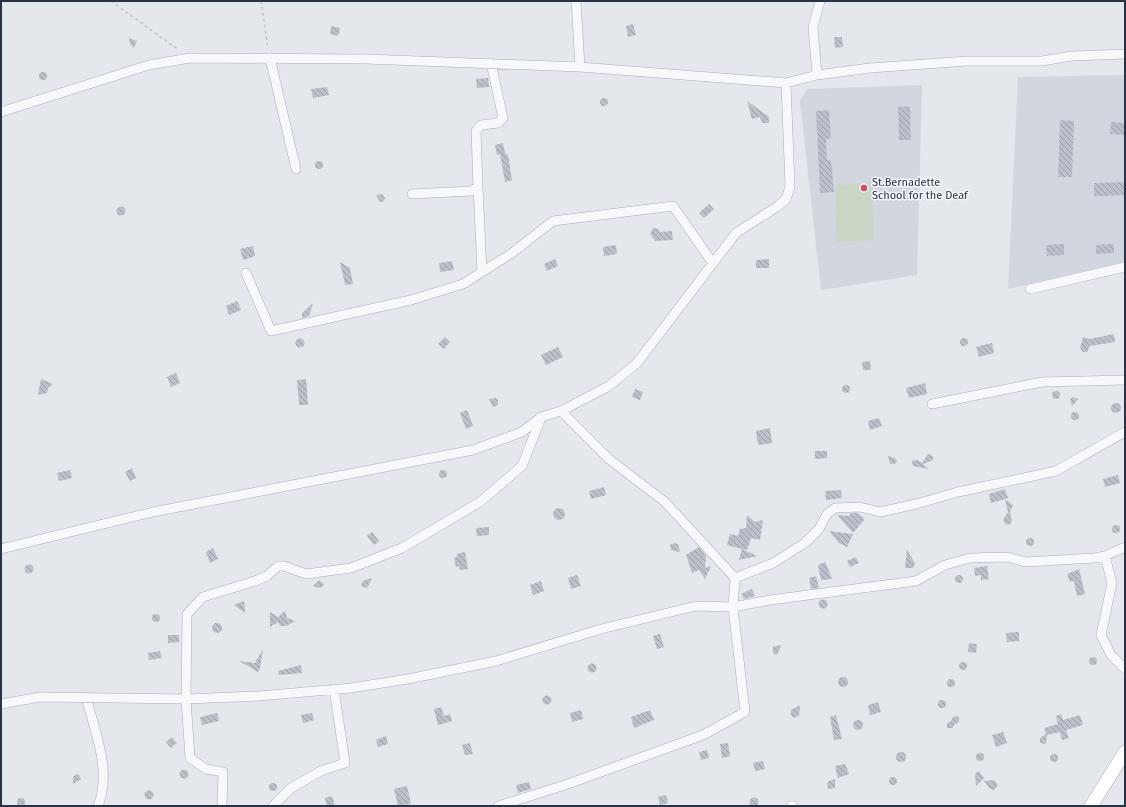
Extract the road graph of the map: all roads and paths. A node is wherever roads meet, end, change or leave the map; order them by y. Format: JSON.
{"nodes":[{"id":1,"x":111,"y":1,"type":"edge"},
{"id":2,"x":261,"y":1,"type":"edge"},
{"id":3,"x":576,"y":1,"type":"edge"},
{"id":4,"x":820,"y":1,"type":"edge"},
{"id":5,"x":1125,"y":54,"type":"edge"},
{"id":6,"x":190,"y":58,"type":"junction"},
{"id":7,"x":270,"y":58,"type":"junction"},
{"id":8,"x":491,"y":64,"type":"junction"},
{"id":9,"x":580,"y":67,"type":"junction"},
{"id":10,"x":817,"y":75,"type":"junction"},
{"id":11,"x":786,"y":83,"type":"junction"},
{"id":12,"x":1,"y":112,"type":"edge"},
{"id":13,"x":296,"y":169,"type":"dead end"},
{"id":14,"x":478,"y":186,"type":"junction"},
{"id":15,"x":412,"y":194,"type":"dead end"},
{"id":16,"x":712,"y":262,"type":"junction"},
{"id":17,"x":1125,"y":267,"type":"edge"},
{"id":18,"x":482,"y":272,"type":"junction"},
{"id":19,"x":246,"y":273,"type":"dead end"},
{"id":20,"x":1030,"y":289,"type":"dead end"},
{"id":21,"x":1125,"y":380,"type":"edge"},
{"id":22,"x":932,"y":404,"type":"dead end"},
{"id":23,"x":561,"y":411,"type":"junction"},
{"id":24,"x":541,"y":417,"type":"junction"},
{"id":25,"x":1125,"y":432,"type":"edge"},
{"id":26,"x":1125,"y":547,"type":"edge"},
{"id":27,"x":1,"y":550,"type":"edge"},
{"id":28,"x":1105,"y":556,"type":"junction"},
{"id":29,"x":735,"y":578,"type":"junction"},
{"id":30,"x":733,"y":607,"type":"junction"},
{"id":31,"x":1125,"y":669,"type":"edge"},
{"id":32,"x":334,"y":689,"type":"junction"},
{"id":33,"x":86,"y":696,"type":"junction"},
{"id":34,"x":186,"y":699,"type":"junction"},
{"id":35,"x":1,"y":704,"type":"edge"},
{"id":36,"x":1125,"y":752,"type":"edge"},
{"id":37,"x":98,"y":806,"type":"edge"},
{"id":38,"x":222,"y":806,"type":"edge"},
{"id":39,"x":273,"y":806,"type":"edge"},
{"id":40,"x":498,"y":806,"type":"edge"},
{"id":41,"x":1090,"y":806,"type":"edge"}],
"edges":[{"from":1,"to":6,"type":"path"},
{"from":2,"to":7,"type":"path"},
{"from":3,"to":9,"type":"street"},
{"from":4,"to":10,"type":"street"},
{"from":5,"to":10,"type":"street"},
{"from":6,"to":7,"type":"street"},
{"from":6,"to":12,"type":"street"},
{"from":7,"to":8,"type":"street"},
{"from":7,"to":13,"type":"street"},
{"from":8,"to":9,"type":"street"},
{"from":8,"to":14,"type":"street"},
{"from":9,"to":11,"type":"street"},
{"from":10,"to":11,"type":"street"},
{"from":11,"to":16,"type":"street"},
{"from":14,"to":15,"type":"street"},
{"from":14,"to":18,"type":"street"},
{"from":16,"to":18,"type":"street"},
{"from":16,"to":23,"type":"street"},
{"from":17,"to":20,"type":"street"},
{"from":18,"to":19,"type":"street"},
{"from":21,"to":22,"type":"street"},
{"from":23,"to":24,"type":"street"},
{"from":23,"to":29,"type":"street"},
{"from":24,"to":27,"type":"street"},
{"from":24,"to":34,"type":"street"},
{"from":25,"to":29,"type":"street"},
{"from":26,"to":28,"type":"street"},
{"from":28,"to":30,"type":"street"},
{"from":28,"to":31,"type":"street"},
{"from":29,"to":30,"type":"street"},
{"from":30,"to":32,"type":"street"},
{"from":30,"to":40,"type":"street"},
{"from":32,"to":34,"type":"street"},
{"from":32,"to":39,"type":"street"},
{"from":33,"to":34,"type":"street"},
{"from":33,"to":35,"type":"street"},
{"from":33,"to":37,"type":"street"},
{"from":34,"to":38,"type":"street"},
{"from":36,"to":41,"type":"main road"}]}
